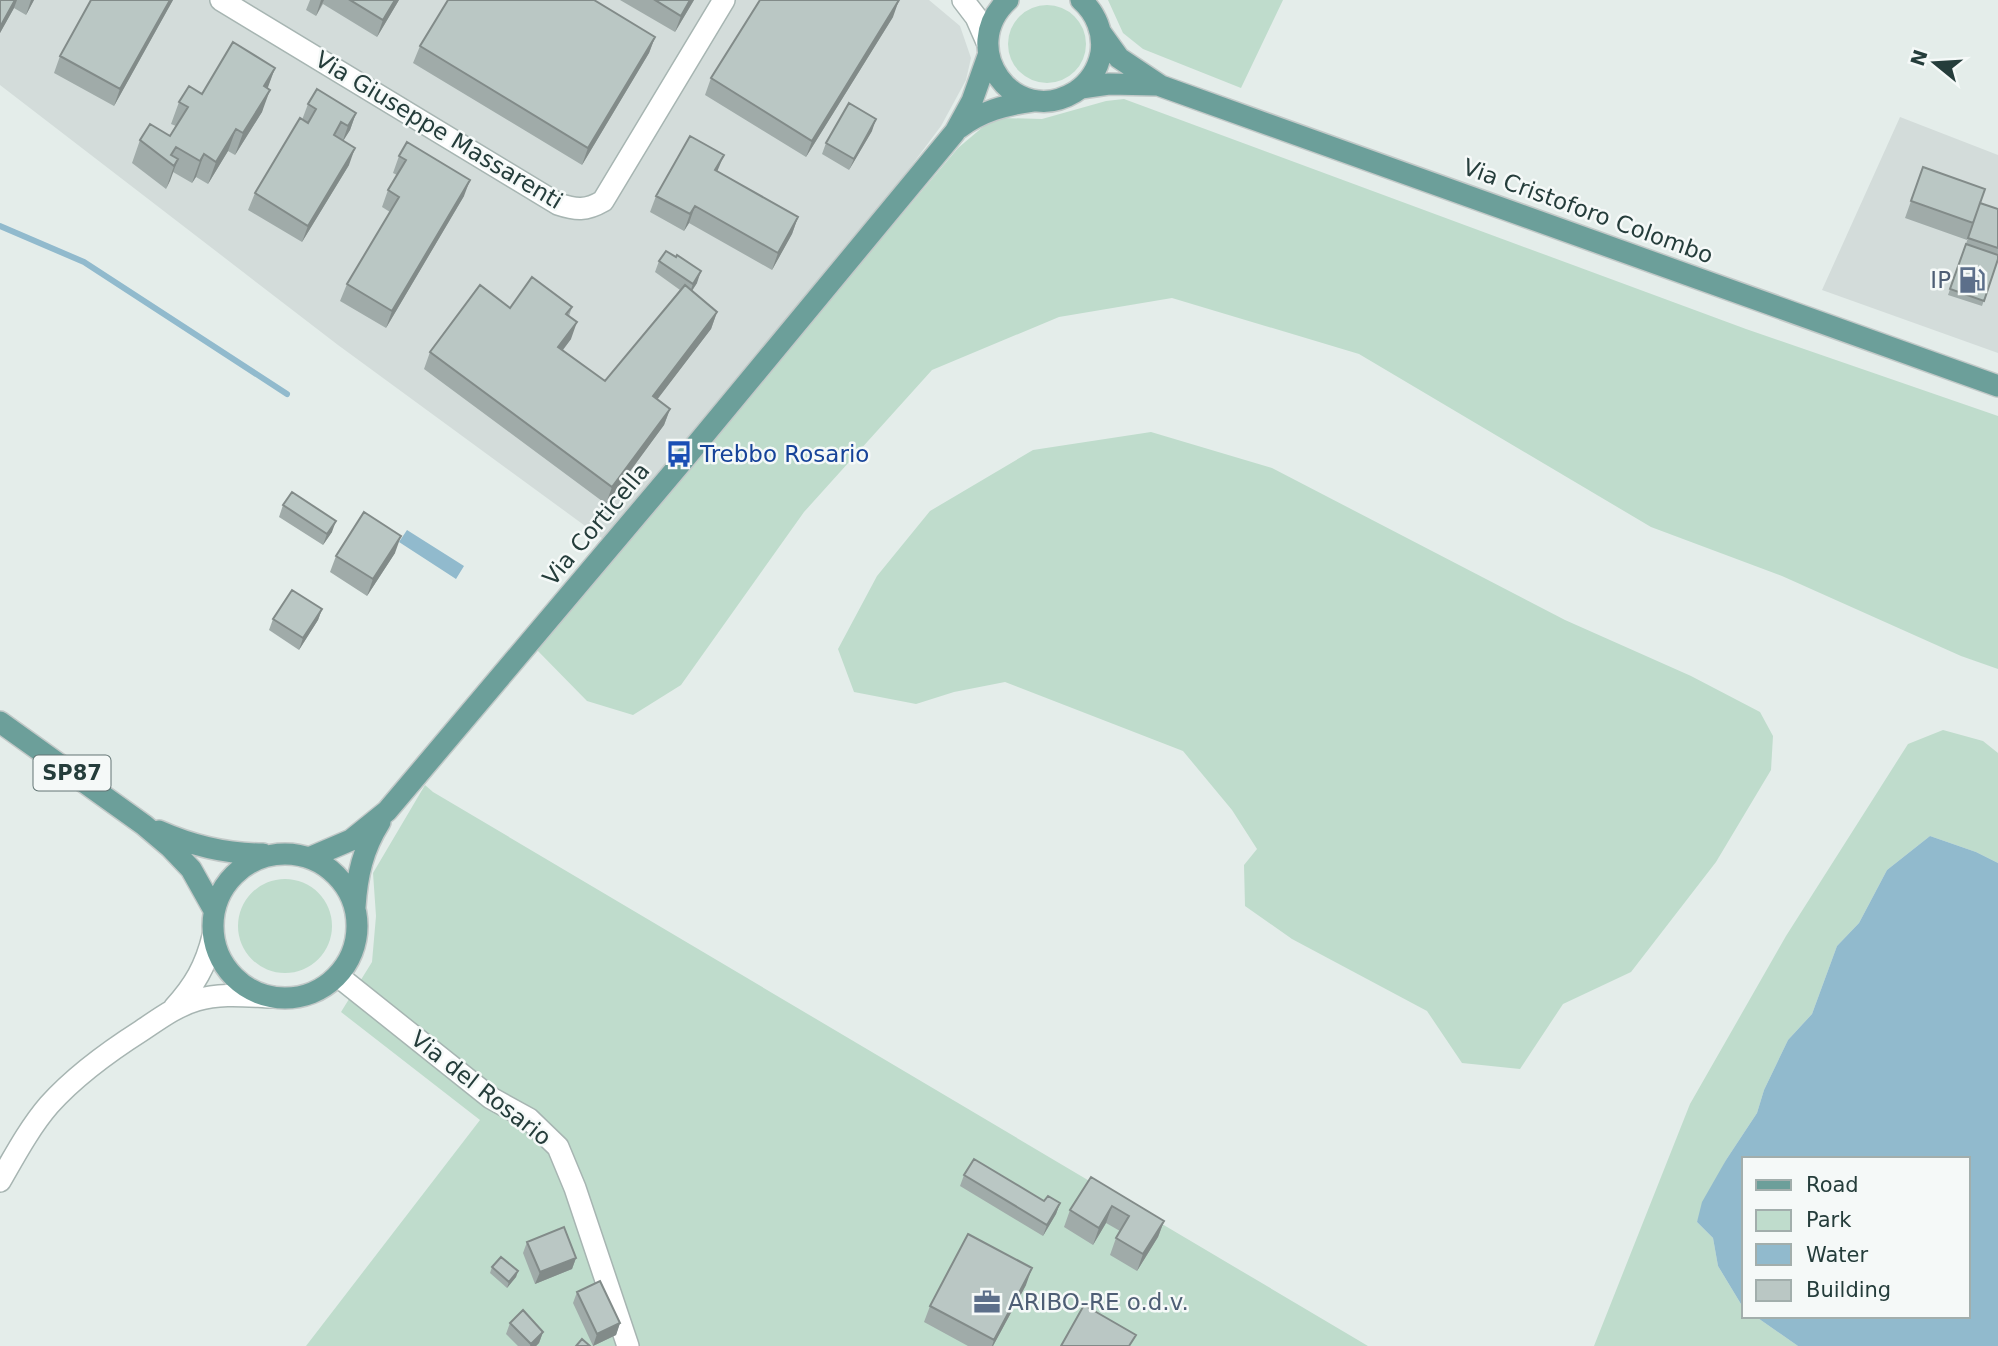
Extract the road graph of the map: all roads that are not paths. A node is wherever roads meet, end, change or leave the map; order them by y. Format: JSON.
{"nodes":[{"id":1,"x":221,"y":0,"type":"edge"},
{"id":2,"x":724,"y":0,"type":"edge"},
{"id":3,"x":963,"y":0,"type":"edge"},
{"id":4,"x":1008,"y":0,"type":"edge"},
{"id":5,"x":1083,"y":1,"type":"edge"},
{"id":6,"x":1101,"y":33,"type":"junction"},
{"id":7,"x":988,"y":49,"type":"junction"},
{"id":8,"x":1161,"y":86,"type":"junction"},
{"id":9,"x":1081,"y":88,"type":"junction"},
{"id":10,"x":1035,"y":101,"type":"junction"},
{"id":11,"x":955,"y":132,"type":"junction"},
{"id":12,"x":1998,"y":386,"type":"edge"},
{"id":13,"x":0,"y":722,"type":"edge"},
{"id":14,"x":387,"y":811,"type":"junction"},
{"id":15,"x":144,"y":825,"type":"junction"},
{"id":16,"x":273,"y":855,"type":"junction"},
{"id":17,"x":309,"y":858,"type":"junction"},
{"id":18,"x":355,"y":907,"type":"junction"},
{"id":19,"x":214,"y":910,"type":"junction"},
{"id":20,"x":213,"y":936,"type":"junction"},
{"id":21,"x":338,"y":976,"type":"junction"},
{"id":22,"x":271,"y":998,"type":"junction"},
{"id":23,"x":173,"y":1010,"type":"junction"},
{"id":24,"x":0,"y":1181,"type":"edge"},
{"id":25,"x":628,"y":1346,"type":"edge"}],
"edges":[{"from":1,"to":2,"type":"street","name":"Via Giuseppe Massarenti"},
{"from":3,"to":7,"type":"street"},
{"from":4,"to":7,"type":"main road","name":"Via Corticella"},
{"from":5,"to":6,"type":"main road","name":"Via Cristoforo Colombo"},
{"from":6,"to":8,"type":"main road","name":"Via Cristoforo Colombo"},
{"from":6,"to":9,"type":"main road"},
{"from":7,"to":10,"type":"main road"},
{"from":7,"to":11,"type":"main road","name":"Via Corticella"},
{"from":8,"to":9,"type":"main road","name":"Via Cristoforo Colombo"},
{"from":8,"to":12,"type":"main road","name":"Via Cristoforo Colombo"},
{"from":9,"to":10,"type":"main road","name":"Via Cristoforo Colombo"},
{"from":10,"to":11,"type":"main road","name":"Via Cristoforo Colombo"},
{"from":11,"to":14,"type":"main road","name":"Via Corticella"},
{"from":13,"to":15,"type":"main road","number":"SP87"},
{"from":14,"to":17,"type":"main road","name":"Via Corticella"},
{"from":14,"to":18,"type":"main road"},
{"from":15,"to":16,"type":"main road","number":"SP87"},
{"from":15,"to":19,"type":"main road","number":"SP87"},
{"from":16,"to":17,"type":"main road"},
{"from":16,"to":19,"type":"main road"},
{"from":17,"to":18,"type":"main road"},
{"from":18,"to":21,"type":"main road"},
{"from":19,"to":20,"type":"main road"},
{"from":20,"to":22,"type":"main road"},
{"from":20,"to":23,"type":"street"},
{"from":21,"to":22,"type":"main road"},
{"from":21,"to":25,"type":"street","name":"Via del Rosario"},
{"from":22,"to":23,"type":"street"},
{"from":23,"to":24,"type":"street"}]}
